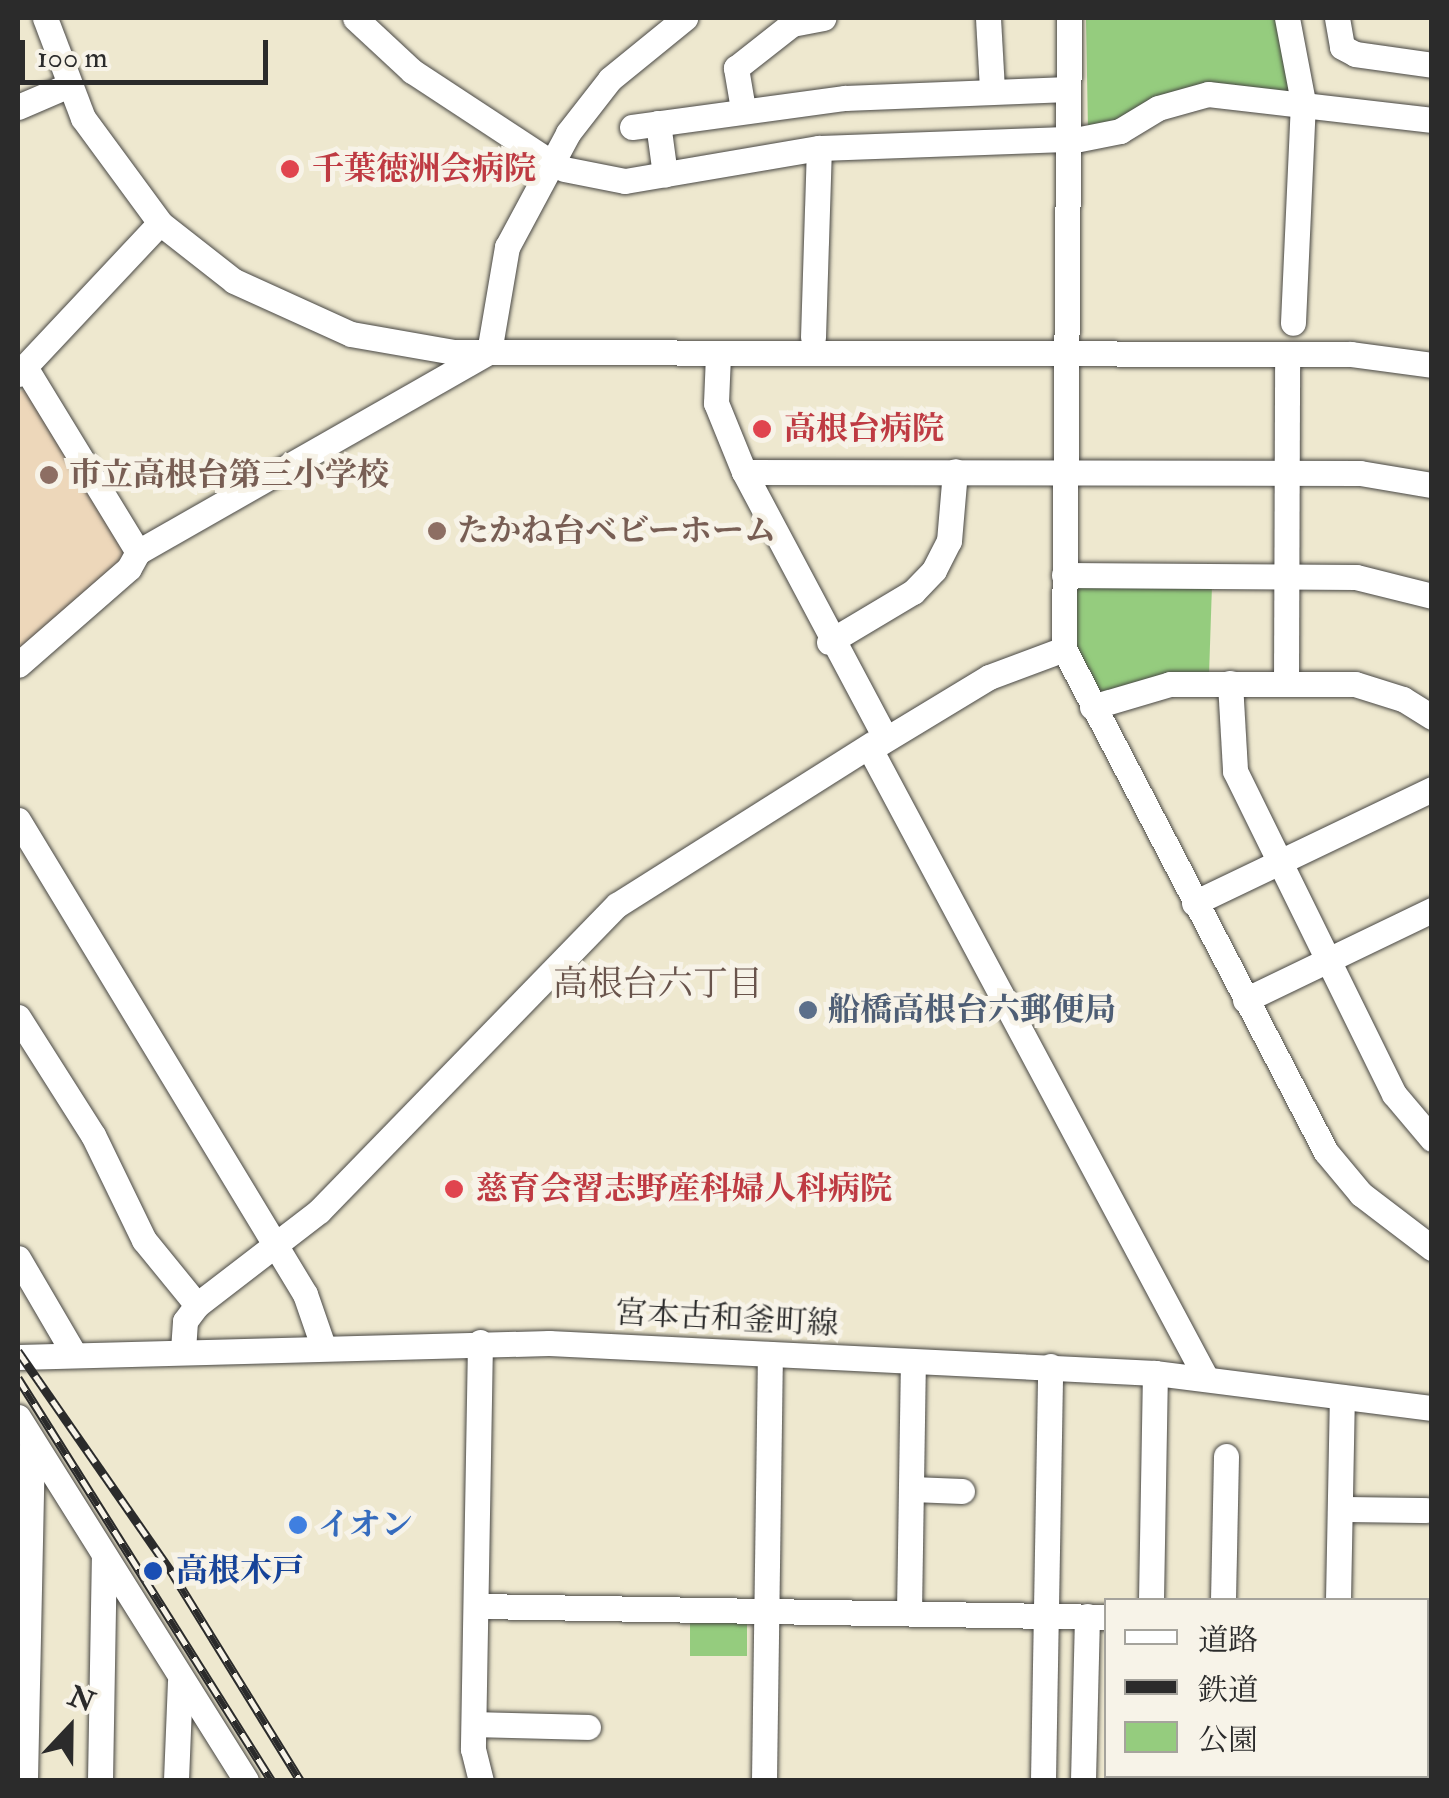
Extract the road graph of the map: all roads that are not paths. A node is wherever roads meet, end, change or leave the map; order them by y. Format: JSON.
{"nodes":[{"id":1,"x":45,"y":18,"type":"edge"},
{"id":2,"x":355,"y":18,"type":"edge"},
{"id":3,"x":685,"y":18,"type":"edge"},
{"id":4,"x":823,"y":18,"type":"edge"},
{"id":5,"x":988,"y":18,"type":"edge"},
{"id":6,"x":1069,"y":18,"type":"edge"},
{"id":7,"x":1287,"y":18,"type":"edge"},
{"id":8,"x":1336,"y":18,"type":"edge"},
{"id":9,"x":1432,"y":66,"type":"edge"},
{"id":10,"x":67,"y":86,"type":"junction"},
{"id":11,"x":992,"y":90,"type":"junction"},
{"id":12,"x":1068,"y":90,"type":"junction"},
{"id":13,"x":1303,"y":102,"type":"junction"},
{"id":14,"x":18,"y":107,"type":"edge"},
{"id":15,"x":743,"y":109,"type":"junction"},
{"id":16,"x":1432,"y":120,"type":"edge"},
{"id":17,"x":819,"y":148,"type":"junction"},
{"id":18,"x":558,"y":166,"type":"junction"},
{"id":19,"x":664,"y":176,"type":"junction"},
{"id":20,"x":160,"y":223,"type":"junction"},
{"id":21,"x":1293,"y":323,"type":"dead end"},
{"id":22,"x":813,"y":337,"type":"dead end"},
{"id":23,"x":489,"y":352,"type":"junction"},
{"id":24,"x":718,"y":354,"type":"junction"},
{"id":25,"x":1064,"y":354,"type":"junction"},
{"id":26,"x":1288,"y":354,"type":"junction"},
{"id":27,"x":1432,"y":364,"type":"edge"},
{"id":28,"x":22,"y":371,"type":"edge"},
{"id":29,"x":955,"y":471,"type":"junction"},
{"id":30,"x":744,"y":472,"type":"junction"},
{"id":31,"x":1064,"y":472,"type":"junction"},
{"id":32,"x":1287,"y":472,"type":"junction"},
{"id":33,"x":1432,"y":485,"type":"edge"},
{"id":34,"x":138,"y":552,"type":"junction"},
{"id":35,"x":1064,"y":575,"type":"junction"},
{"id":36,"x":1286,"y":577,"type":"junction"},
{"id":37,"x":1432,"y":596,"type":"edge"},
{"id":38,"x":830,"y":642,"type":"junction"},
{"id":39,"x":1064,"y":649,"type":"junction"},
{"id":40,"x":18,"y":665,"type":"edge"},
{"id":41,"x":1230,"y":683,"type":"junction"},
{"id":42,"x":1286,"y":683,"type":"junction"},
{"id":43,"x":1092,"y":707,"type":"junction"},
{"id":44,"x":1432,"y":717,"type":"edge"},
{"id":45,"x":878,"y":740,"type":"junction"},
{"id":46,"x":1432,"y":789,"type":"edge"},
{"id":47,"x":18,"y":820,"type":"edge"},
{"id":48,"x":1277,"y":862,"type":"junction"},
{"id":49,"x":1194,"y":903,"type":"junction"},
{"id":50,"x":1426,"y":913,"type":"edge"},
{"id":51,"x":1432,"y":941,"type":"edge"},
{"id":52,"x":1324,"y":962,"type":"junction"},
{"id":53,"x":1245,"y":1000,"type":"junction"},
{"id":54,"x":18,"y":1017,"type":"edge"},
{"id":55,"x":1432,"y":1140,"type":"edge"},
{"id":56,"x":1432,"y":1248,"type":"edge"},
{"id":57,"x":273,"y":1250,"type":"junction"},
{"id":58,"x":18,"y":1258,"type":"edge"},
{"id":59,"x":197,"y":1306,"type":"junction"},
{"id":60,"x":480,"y":1342,"type":"junction"},
{"id":61,"x":323,"y":1346,"type":"junction"},
{"id":62,"x":183,"y":1350,"type":"junction"},
{"id":63,"x":74,"y":1354,"type":"junction"},
{"id":64,"x":770,"y":1354,"type":"junction"},
{"id":65,"x":18,"y":1357,"type":"edge"},
{"id":66,"x":913,"y":1363,"type":"junction"},
{"id":67,"x":1050,"y":1366,"type":"junction"},
{"id":68,"x":1155,"y":1372,"type":"junction"},
{"id":69,"x":1206,"y":1378,"type":"junction"},
{"id":70,"x":1342,"y":1396,"type":"junction"},
{"id":71,"x":1432,"y":1408,"type":"edge"},
{"id":72,"x":18,"y":1417,"type":"edge"},
{"id":73,"x":32,"y":1441,"type":"junction"},
{"id":74,"x":1226,"y":1456,"type":"dead end"},
{"id":75,"x":912,"y":1489,"type":"junction"},
{"id":76,"x":962,"y":1492,"type":"dead end"},
{"id":77,"x":1340,"y":1509,"type":"junction"},
{"id":78,"x":1426,"y":1510,"type":"dead end"},
{"id":79,"x":24,"y":1519,"type":"edge"},
{"id":80,"x":104,"y":1557,"type":"junction"},
{"id":81,"x":1150,"y":1598,"type":"edge"},
{"id":82,"x":1224,"y":1598,"type":"edge"},
{"id":83,"x":1338,"y":1598,"type":"edge"},
{"id":84,"x":478,"y":1606,"type":"junction"},
{"id":85,"x":766,"y":1611,"type":"junction"},
{"id":86,"x":908,"y":1612,"type":"junction"},
{"id":87,"x":1045,"y":1616,"type":"junction"},
{"id":88,"x":1096,"y":1617,"type":"edge"},
{"id":89,"x":180,"y":1682,"type":"junction"},
{"id":90,"x":474,"y":1724,"type":"junction"},
{"id":91,"x":588,"y":1727,"type":"dead end"},
{"id":92,"x":26,"y":1780,"type":"edge"},
{"id":93,"x":100,"y":1780,"type":"edge"},
{"id":94,"x":176,"y":1780,"type":"edge"},
{"id":95,"x":246,"y":1780,"type":"edge"},
{"id":96,"x":480,"y":1780,"type":"edge"},
{"id":97,"x":764,"y":1780,"type":"edge"},
{"id":98,"x":1043,"y":1780,"type":"edge"},
{"id":99,"x":1084,"y":1780,"type":"edge"}],
"edges":[{"from":1,"to":10,"type":"street"},
{"from":2,"to":18,"type":"street"},
{"from":3,"to":18,"type":"street"},
{"from":4,"to":15,"type":"street"},
{"from":5,"to":11,"type":"street"},
{"from":6,"to":12,"type":"street"},
{"from":7,"to":13,"type":"street"},
{"from":8,"to":9,"type":"street"},
{"from":10,"to":14,"type":"street"},
{"from":10,"to":20,"type":"street"},
{"from":11,"to":12,"type":"street"},
{"from":11,"to":15,"type":"street"},
{"from":12,"to":25,"type":"street"},
{"from":13,"to":16,"type":"street"},
{"from":13,"to":17,"type":"street"},
{"from":13,"to":21,"type":"street"},
{"from":15,"to":19,"type":"street"},
{"from":17,"to":19,"type":"street"},
{"from":17,"to":22,"type":"street"},
{"from":18,"to":19,"type":"street"},
{"from":18,"to":23,"type":"street"},
{"from":20,"to":23,"type":"street"},
{"from":20,"to":28,"type":"street"},
{"from":23,"to":24,"type":"street"},
{"from":23,"to":34,"type":"street"},
{"from":24,"to":25,"type":"street"},
{"from":24,"to":30,"type":"street"},
{"from":25,"to":26,"type":"street"},
{"from":25,"to":31,"type":"street"},
{"from":26,"to":27,"type":"street"},
{"from":26,"to":32,"type":"street"},
{"from":28,"to":34,"type":"street"},
{"from":29,"to":30,"type":"street"},
{"from":29,"to":31,"type":"street"},
{"from":29,"to":38,"type":"street"},
{"from":30,"to":38,"type":"street"},
{"from":31,"to":32,"type":"street"},
{"from":31,"to":35,"type":"street"},
{"from":32,"to":33,"type":"street"},
{"from":32,"to":36,"type":"street"},
{"from":34,"to":40,"type":"street"},
{"from":35,"to":36,"type":"street"},
{"from":35,"to":39,"type":"street"},
{"from":36,"to":37,"type":"street"},
{"from":36,"to":42,"type":"street"},
{"from":38,"to":45,"type":"street"},
{"from":39,"to":43,"type":"street"},
{"from":39,"to":45,"type":"street"},
{"from":41,"to":42,"type":"street"},
{"from":41,"to":43,"type":"street"},
{"from":41,"to":48,"type":"street"},
{"from":42,"to":44,"type":"street"},
{"from":43,"to":49,"type":"street"},
{"from":45,"to":57,"type":"street"},
{"from":45,"to":69,"type":"street"},
{"from":46,"to":48,"type":"street"},
{"from":47,"to":57,"type":"street"},
{"from":48,"to":49,"type":"street"},
{"from":48,"to":52,"type":"street"},
{"from":49,"to":53,"type":"street"},
{"from":50,"to":51,"type":"street"},
{"from":50,"to":52,"type":"street"},
{"from":52,"to":53,"type":"street"},
{"from":52,"to":55,"type":"street"},
{"from":53,"to":56,"type":"street"},
{"from":54,"to":59,"type":"street"},
{"from":57,"to":59,"type":"street"},
{"from":57,"to":61,"type":"street"},
{"from":58,"to":63,"type":"street"},
{"from":59,"to":62,"type":"street"},
{"from":60,"to":61,"type":"street","name":"宮本古和釜町線"},
{"from":60,"to":64,"type":"street","name":"宮本古和釜町線"},
{"from":60,"to":84,"type":"street"},
{"from":61,"to":62,"type":"street","name":"宮本古和釜町線"},
{"from":62,"to":63,"type":"street","name":"宮本古和釜町線"},
{"from":63,"to":65,"type":"street","name":"宮本古和釜町線"},
{"from":64,"to":66,"type":"street","name":"宮本古和釜町線"},
{"from":64,"to":85,"type":"street"},
{"from":66,"to":67,"type":"street","name":"宮本古和釜町線"},
{"from":66,"to":75,"type":"street"},
{"from":67,"to":68,"type":"street","name":"宮本古和釜町線"},
{"from":67,"to":87,"type":"street"},
{"from":68,"to":69,"type":"street","name":"宮本古和釜町線"},
{"from":68,"to":81,"type":"street"},
{"from":69,"to":70,"type":"street","name":"宮本古和釜町線"},
{"from":70,"to":71,"type":"street","name":"宮本古和釜町線"},
{"from":70,"to":77,"type":"street"},
{"from":72,"to":73,"type":"street"},
{"from":73,"to":79,"type":"street"},
{"from":73,"to":80,"type":"street"},
{"from":74,"to":82,"type":"street"},
{"from":75,"to":76,"type":"street"},
{"from":75,"to":86,"type":"street"},
{"from":77,"to":78,"type":"street"},
{"from":77,"to":83,"type":"street"},
{"from":79,"to":92,"type":"street"},
{"from":80,"to":89,"type":"street"},
{"from":80,"to":93,"type":"street"},
{"from":84,"to":85,"type":"street"},
{"from":84,"to":90,"type":"street"},
{"from":85,"to":86,"type":"street"},
{"from":85,"to":97,"type":"street"},
{"from":86,"to":87,"type":"street"},
{"from":87,"to":88,"type":"street"},
{"from":87,"to":98,"type":"street"},
{"from":88,"to":99,"type":"street"},
{"from":89,"to":94,"type":"street"},
{"from":89,"to":95,"type":"street"},
{"from":90,"to":91,"type":"street"},
{"from":90,"to":96,"type":"street"}]}
